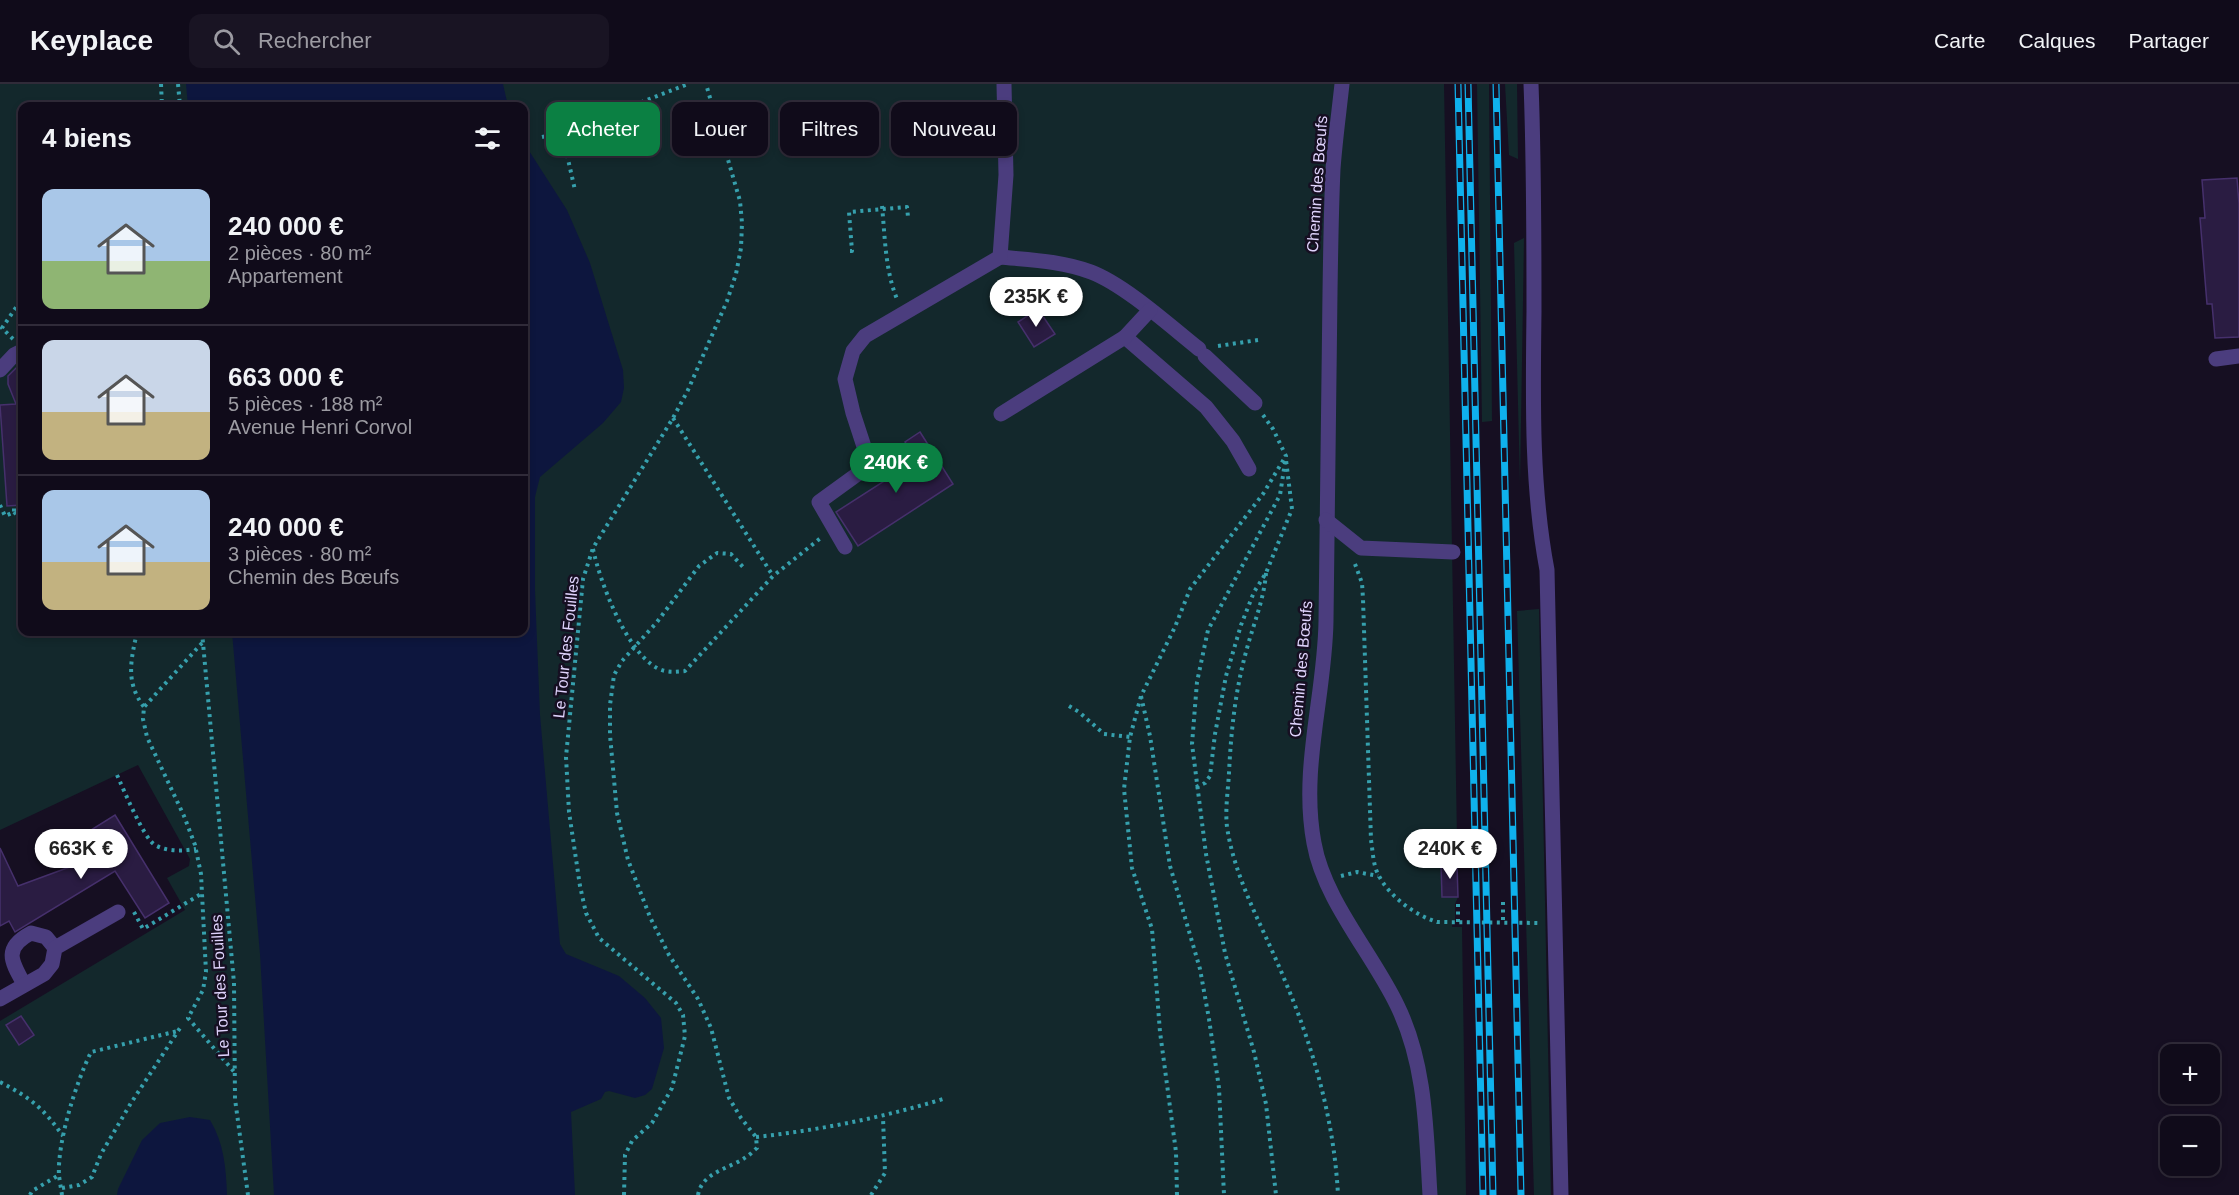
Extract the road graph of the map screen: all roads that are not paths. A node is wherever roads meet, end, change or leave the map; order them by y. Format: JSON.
{"nodes":[{"id":1,"x":1004,"y":84,"type":"edge"},
{"id":2,"x":1342,"y":84,"type":"edge"},
{"id":3,"x":1531,"y":84,"type":"edge"},
{"id":4,"x":1000,"y":257,"type":"junction"},
{"id":5,"x":1150,"y":310,"type":"junction"},
{"id":6,"x":1125,"y":337,"type":"junction"},
{"id":7,"x":18,"y":353,"type":"edge"},
{"id":8,"x":2239,"y":356,"type":"edge"},
{"id":9,"x":2216,"y":359,"type":"dead end"},
{"id":10,"x":0,"y":370,"type":"edge"},
{"id":11,"x":1255,"y":403,"type":"road end"},
{"id":12,"x":1000,"y":414,"type":"dead end"},
{"id":13,"x":1250,"y":469,"type":"dead end"},
{"id":14,"x":1326,"y":520,"type":"junction"},
{"id":15,"x":845,"y":547,"type":"dead end"},
{"id":16,"x":1453,"y":552,"type":"dead end"},
{"id":17,"x":118,"y":912,"type":"road end"},
{"id":18,"x":56,"y":948,"type":"junction"},
{"id":19,"x":24,"y":984,"type":"junction"},
{"id":20,"x":0,"y":999,"type":"edge"},
{"id":21,"x":1430,"y":1195,"type":"edge"},
{"id":22,"x":1561,"y":1195,"type":"edge"}],
"edges":[{"from":1,"to":4,"type":"street"},
{"from":2,"to":14,"type":"street","name":"Chemin des Bœufs"},
{"from":3,"to":22,"type":"street"},
{"from":4,"to":5,"type":"street"},
{"from":4,"to":15,"type":"street"},
{"from":5,"to":6,"type":"street"},
{"from":5,"to":11,"type":"street"},
{"from":6,"to":12,"type":"street"},
{"from":6,"to":13,"type":"street"},
{"from":7,"to":10,"type":"street"},
{"from":8,"to":9,"type":"street"},
{"from":14,"to":16,"type":"street"},
{"from":14,"to":21,"type":"street","name":"Chemin des Bœufs"},
{"from":17,"to":18,"type":"street"},
{"from":18,"to":19,"type":"street"},
{"from":18,"to":19,"type":"street"},
{"from":19,"to":20,"type":"street"}]}
